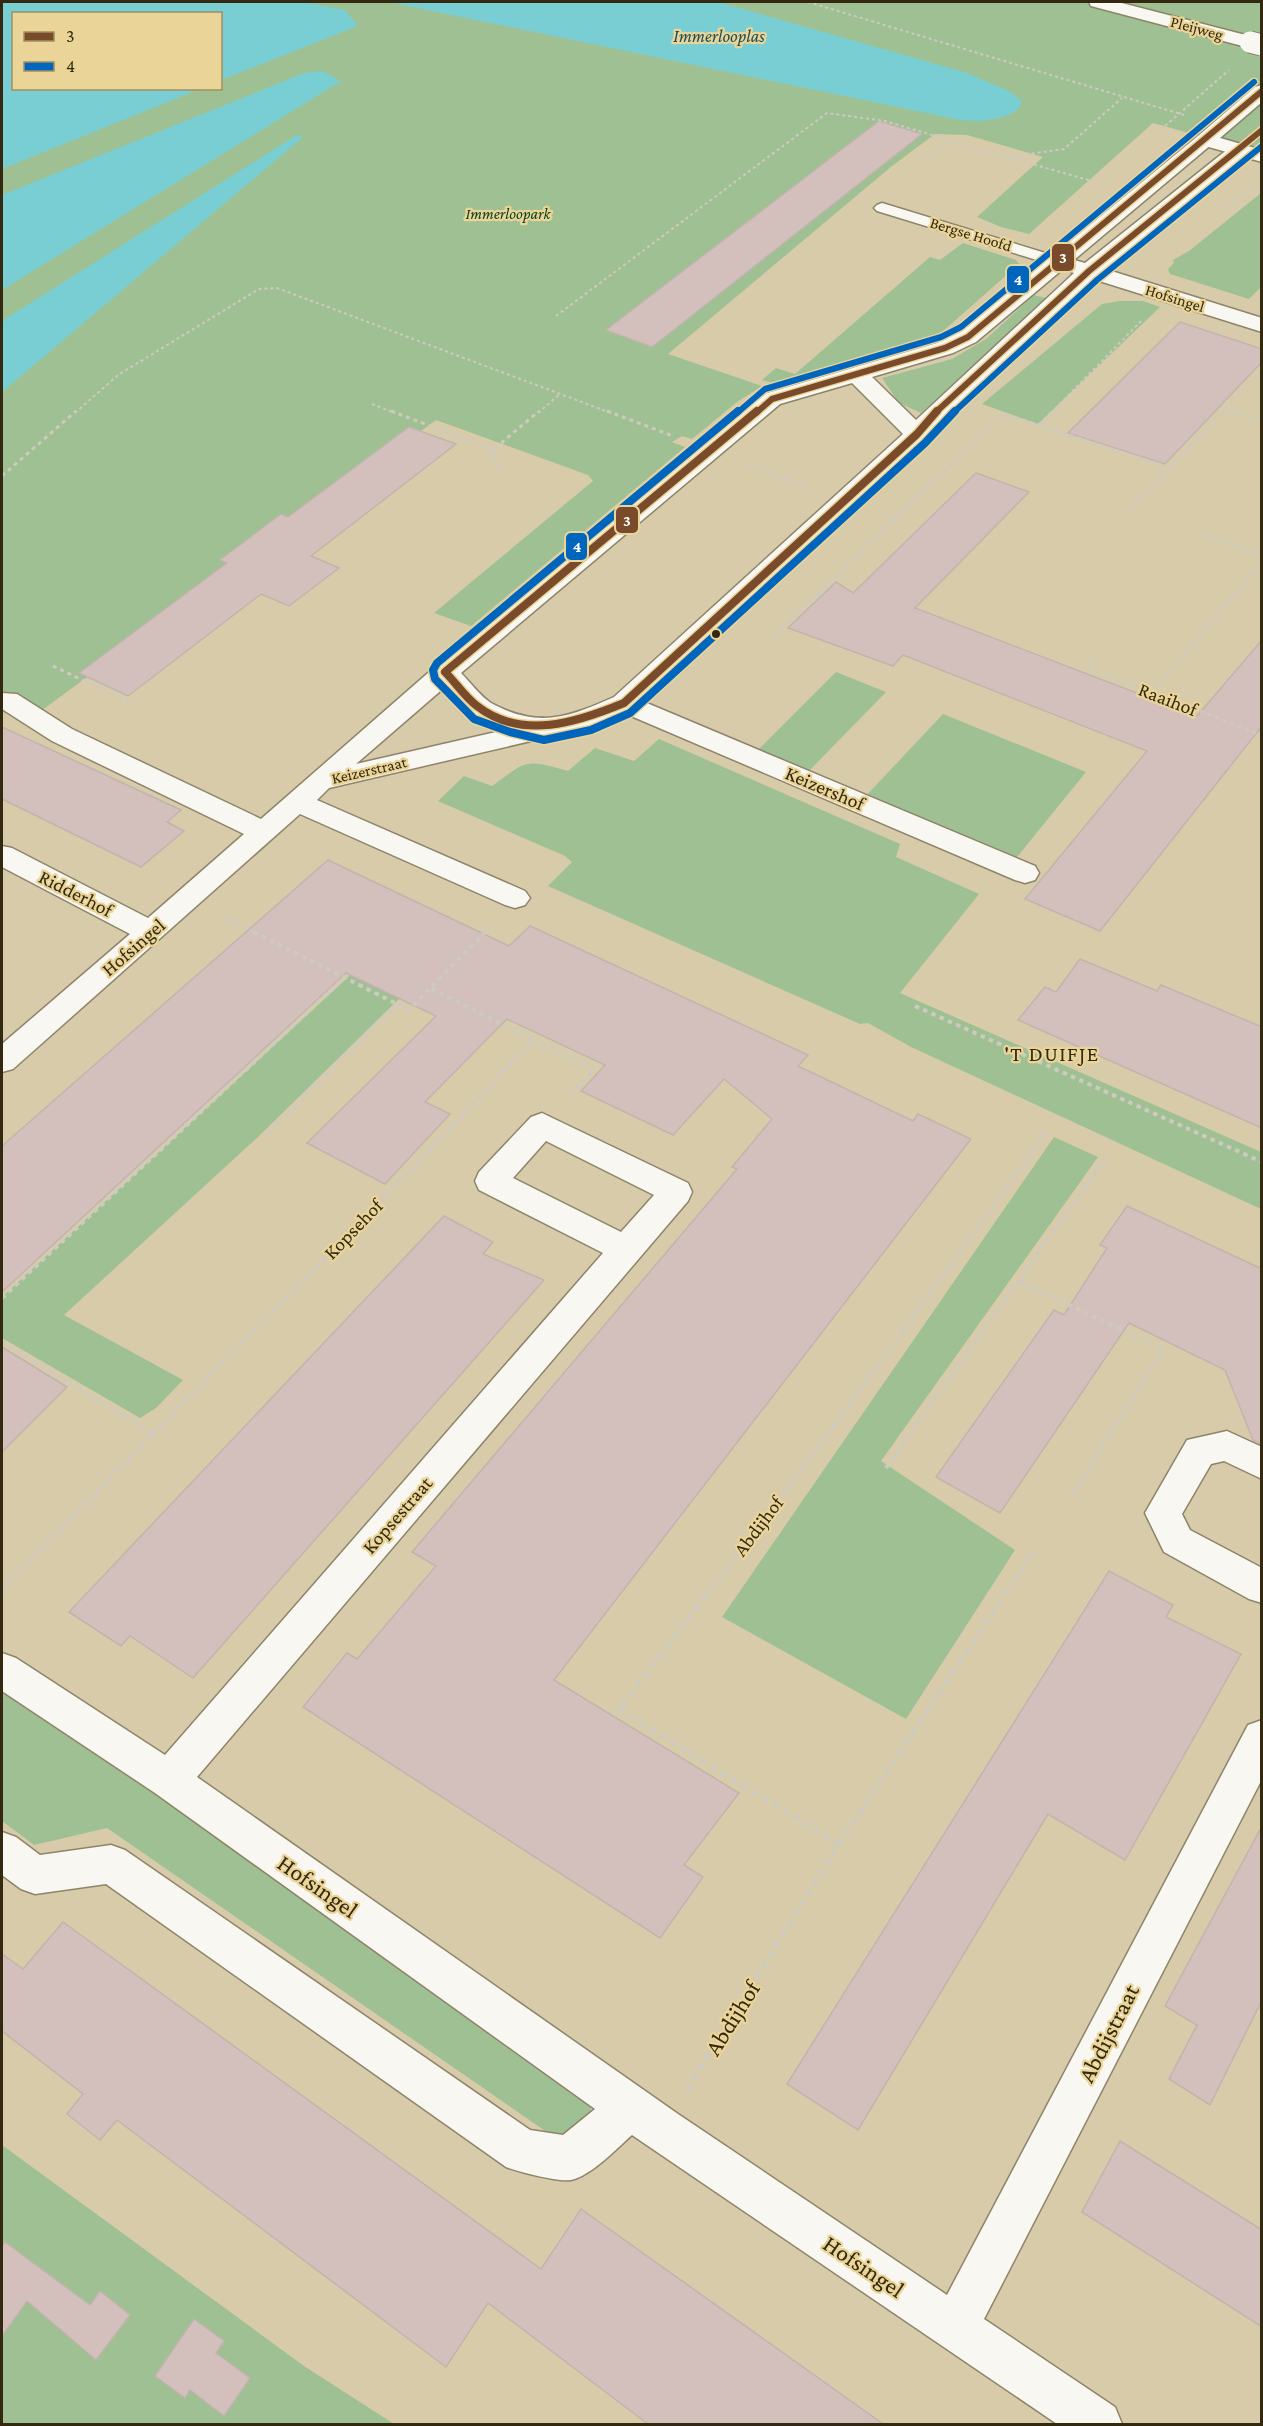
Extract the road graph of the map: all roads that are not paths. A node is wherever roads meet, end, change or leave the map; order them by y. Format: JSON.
{"nodes":[{"id":1,"x":1098,"y":2,"type":"edge"},
{"id":2,"x":1256,"y":44,"type":"edge"},
{"id":3,"x":1262,"y":91,"type":"edge"},
{"id":4,"x":1262,"y":130,"type":"edge"},
{"id":5,"x":1205,"y":140,"type":"junction"},
{"id":6,"x":1240,"y":149,"type":"junction"},
{"id":7,"x":1262,"y":156,"type":"edge"},
{"id":8,"x":882,"y":208,"type":"dead end"},
{"id":9,"x":1059,"y":262,"type":"junction"},
{"id":10,"x":1089,"y":271,"type":"junction"},
{"id":11,"x":1262,"y":325,"type":"edge"},
{"id":12,"x":856,"y":374,"type":"junction"},
{"id":13,"x":917,"y":434,"type":"junction"},
{"id":14,"x":445,"y":672,"type":"junction"},
{"id":15,"x":7,"y":700,"type":"dead end"},
{"id":16,"x":624,"y":703,"type":"junction"},
{"id":17,"x":546,"y":728,"type":"junction"},
{"id":18,"x":321,"y":782,"type":"junction"},
{"id":19,"x":297,"y":802,"type":"junction"},
{"id":20,"x":264,"y":832,"type":"junction"},
{"id":21,"x":2,"y":855,"type":"edge"},
{"id":22,"x":1025,"y":873,"type":"dead end"},
{"id":23,"x":515,"y":898,"type":"dead end"},
{"id":24,"x":151,"y":932,"type":"junction"},
{"id":25,"x":2,"y":1062,"type":"edge"},
{"id":26,"x":626,"y":1250,"type":"junction"},
{"id":27,"x":1262,"y":1464,"type":"edge"},
{"id":28,"x":1262,"y":1587,"type":"edge"},
{"id":29,"x":2,"y":1670,"type":"edge"},
{"id":30,"x":1262,"y":1738,"type":"edge"},
{"id":31,"x":169,"y":1780,"type":"junction"},
{"id":32,"x":2,"y":1851,"type":"edge"},
{"id":33,"x":647,"y":2119,"type":"junction"},
{"id":34,"x":955,"y":2327,"type":"junction"},
{"id":35,"x":1098,"y":2424,"type":"edge"}],
"edges":[{"from":1,"to":2,"type":"main road","name":"Pleijweg"},
{"from":3,"to":5,"type":"main road","name":"Keizerstraat"},
{"from":4,"to":6,"type":"main road","name":"Keizerstraat"},
{"from":5,"to":6,"type":"main road"},
{"from":5,"to":9,"type":"main road","name":"Keizerstraat"},
{"from":6,"to":7,"type":"main road"},
{"from":6,"to":10,"type":"main road","name":"Keizerstraat"},
{"from":8,"to":9,"type":"lane","name":"Bergse Hoofd"},
{"from":9,"to":10,"type":"main road","name":"Hofsingel"},
{"from":9,"to":12,"type":"main road","name":"Keizerstraat"},
{"from":10,"to":11,"type":"main road","name":"Hofsingel"},
{"from":10,"to":13,"type":"main road","name":"Keizerstraat"},
{"from":12,"to":13,"type":"main road"},
{"from":12,"to":14,"type":"main road","name":"Keizerstraat"},
{"from":13,"to":16,"type":"main road","name":"Keizerstraat"},
{"from":14,"to":17,"type":"main road"},
{"from":14,"to":18,"type":"main road","name":"Keizerstraat"},
{"from":15,"to":20,"type":"main road"},
{"from":16,"to":17,"type":"main road","name":"Keizerstraat"},
{"from":16,"to":22,"type":"main road","name":"Keizershof"},
{"from":17,"to":18,"type":"main road","name":"Keizerstraat"},
{"from":18,"to":19,"type":"main road","name":"Hofsingel"},
{"from":19,"to":20,"type":"main road","name":"Hofsingel"},
{"from":19,"to":23,"type":"main road"},
{"from":20,"to":24,"type":"main road","name":"Hofsingel"},
{"from":21,"to":24,"type":"main road","name":"Ridderhof"},
{"from":24,"to":25,"type":"main road","name":"Hofsingel"},
{"from":26,"to":26,"type":"main road","name":"Kopsestraat"},
{"from":26,"to":31,"type":"main road","name":"Kopsestraat"},
{"from":27,"to":28,"type":"main road"},
{"from":29,"to":31,"type":"main road","name":"Hofsingel"},
{"from":30,"to":34,"type":"main road","name":"Abdijstraat"},
{"from":31,"to":33,"type":"main road","name":"Hofsingel"},
{"from":32,"to":33,"type":"main road"},
{"from":33,"to":34,"type":"main road","name":"Hofsingel"},
{"from":34,"to":35,"type":"main road","name":"Hofsingel"}]}
